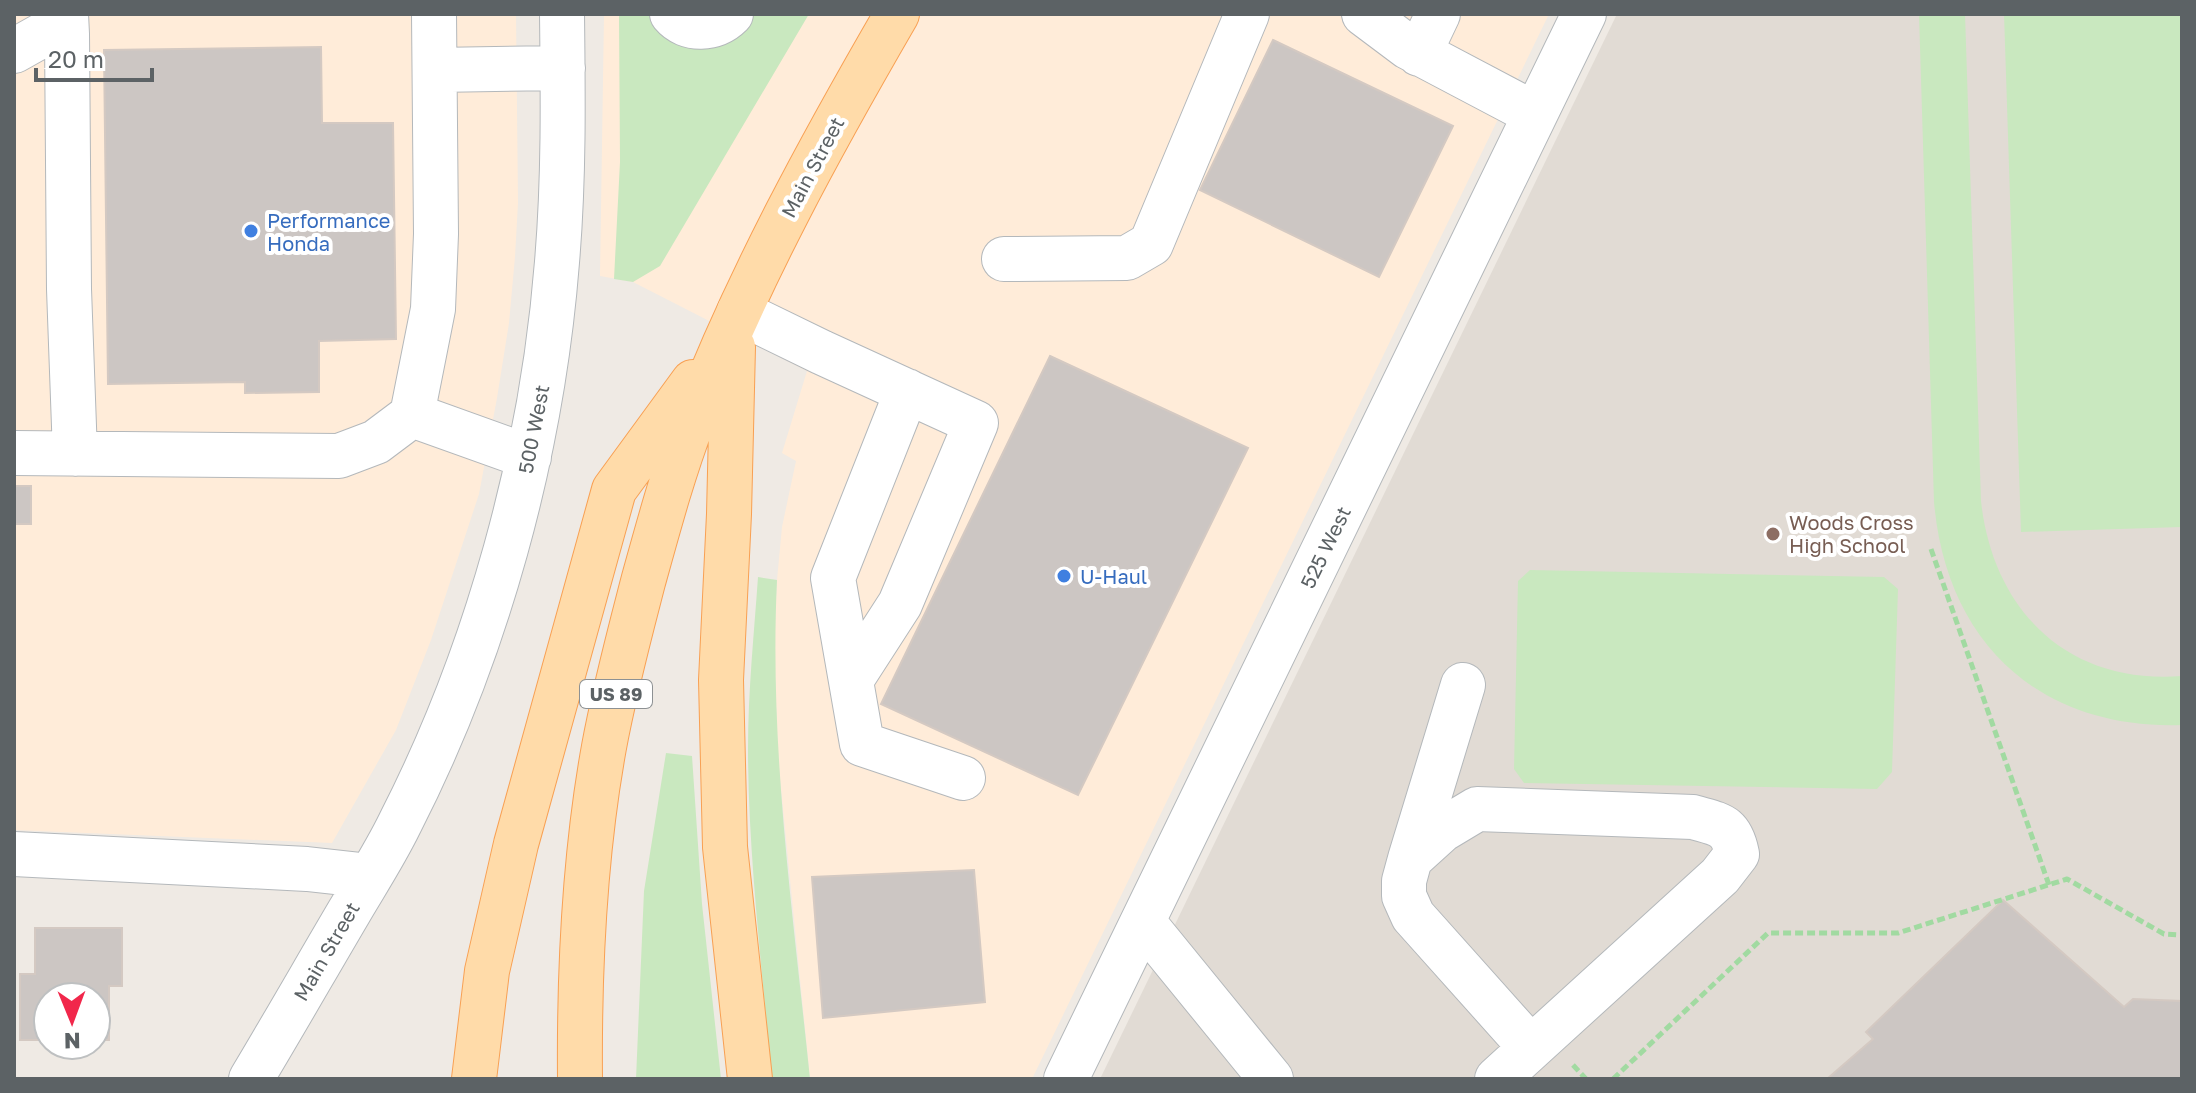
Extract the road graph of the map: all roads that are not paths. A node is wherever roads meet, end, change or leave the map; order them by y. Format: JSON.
{"nodes":[{"id":1,"x":434,"y":14,"type":"edge"},
{"id":2,"x":562,"y":14,"type":"edge"},
{"id":3,"x":672,"y":14,"type":"edge"},
{"id":4,"x":731,"y":14,"type":"edge"},
{"id":5,"x":897,"y":14,"type":"edge"},
{"id":6,"x":1247,"y":14,"type":"edge"},
{"id":7,"x":1364,"y":14,"type":"edge"},
{"id":8,"x":1438,"y":14,"type":"edge"},
{"id":9,"x":1584,"y":14,"type":"edge"},
{"id":10,"x":66,"y":24,"type":"edge"},
{"id":11,"x":14,"y":51,"type":"edge"},
{"id":12,"x":1419,"y":54,"type":"junction"},
{"id":13,"x":563,"y":68,"type":"junction"},
{"id":14,"x":436,"y":70,"type":"junction"},
{"id":15,"x":1535,"y":114,"type":"junction"},
{"id":16,"x":1004,"y":259,"type":"dead end"},
{"id":17,"x":737,"y":318,"type":"junction"},
{"id":18,"x":907,"y":391,"type":"junction"},
{"id":19,"x":412,"y":415,"type":"junction"},
{"id":20,"x":14,"y":453,"type":"edge"},
{"id":21,"x":75,"y":454,"type":"junction"},
{"id":22,"x":529,"y":457,"type":"junction"},
{"id":23,"x":851,"y":680,"type":"junction"},
{"id":24,"x":1463,"y":685,"type":"dead end"},
{"id":25,"x":963,"y":778,"type":"dead end"},
{"id":26,"x":400,"y":823,"type":"joint"},
{"id":27,"x":14,"y":854,"type":"edge"},
{"id":28,"x":1410,"y":859,"type":"junction"},
{"id":29,"x":370,"y":876,"type":"junction"},
{"id":30,"x":1143,"y":922,"type":"junction"},
{"id":31,"x":1548,"y":1053,"type":"junction"},
{"id":32,"x":251,"y":1079,"type":"edge"},
{"id":33,"x":474,"y":1079,"type":"edge"},
{"id":34,"x":580,"y":1079,"type":"edge"},
{"id":35,"x":750,"y":1079,"type":"edge"},
{"id":36,"x":1066,"y":1079,"type":"edge"},
{"id":37,"x":1270,"y":1079,"type":"edge"},
{"id":38,"x":1497,"y":1079,"type":"edge"}],
"edges":[{"from":1,"to":14,"type":"street"},
{"from":2,"to":13,"type":"street","name":"500 West"},
{"from":3,"to":4,"type":"street"},
{"from":5,"to":17,"type":"main road","name":"Main Street","number":"US 89"},
{"from":6,"to":16,"type":"street"},
{"from":7,"to":12,"type":"street"},
{"from":8,"to":12,"type":"street"},
{"from":9,"to":15,"type":"street","name":"525 West"},
{"from":10,"to":11,"type":"street"},
{"from":10,"to":21,"type":"street"},
{"from":12,"to":15,"type":"street"},
{"from":13,"to":14,"type":"street"},
{"from":13,"to":22,"type":"street","name":"500 West"},
{"from":14,"to":19,"type":"street"},
{"from":15,"to":30,"type":"street","name":"525 West"},
{"from":17,"to":18,"type":"street"},
{"from":17,"to":33,"type":"main road"},
{"from":17,"to":34,"type":"main road","number":"US 89"},
{"from":17,"to":35,"type":"main road"},
{"from":18,"to":23,"type":"street"},
{"from":18,"to":23,"type":"street"},
{"from":19,"to":21,"type":"street"},
{"from":19,"to":22,"type":"street"},
{"from":20,"to":21,"type":"street"},
{"from":22,"to":26,"type":"street","name":"500 West"},
{"from":23,"to":25,"type":"street"},
{"from":24,"to":28,"type":"street"},
{"from":26,"to":29,"type":"street","name":"Main Street"},
{"from":27,"to":29,"type":"street"},
{"from":28,"to":31,"type":"street"},
{"from":28,"to":31,"type":"street"},
{"from":29,"to":32,"type":"street","name":"Main Street"},
{"from":30,"to":36,"type":"street","name":"525 West"},
{"from":30,"to":37,"type":"street"},
{"from":31,"to":38,"type":"street"}]}
